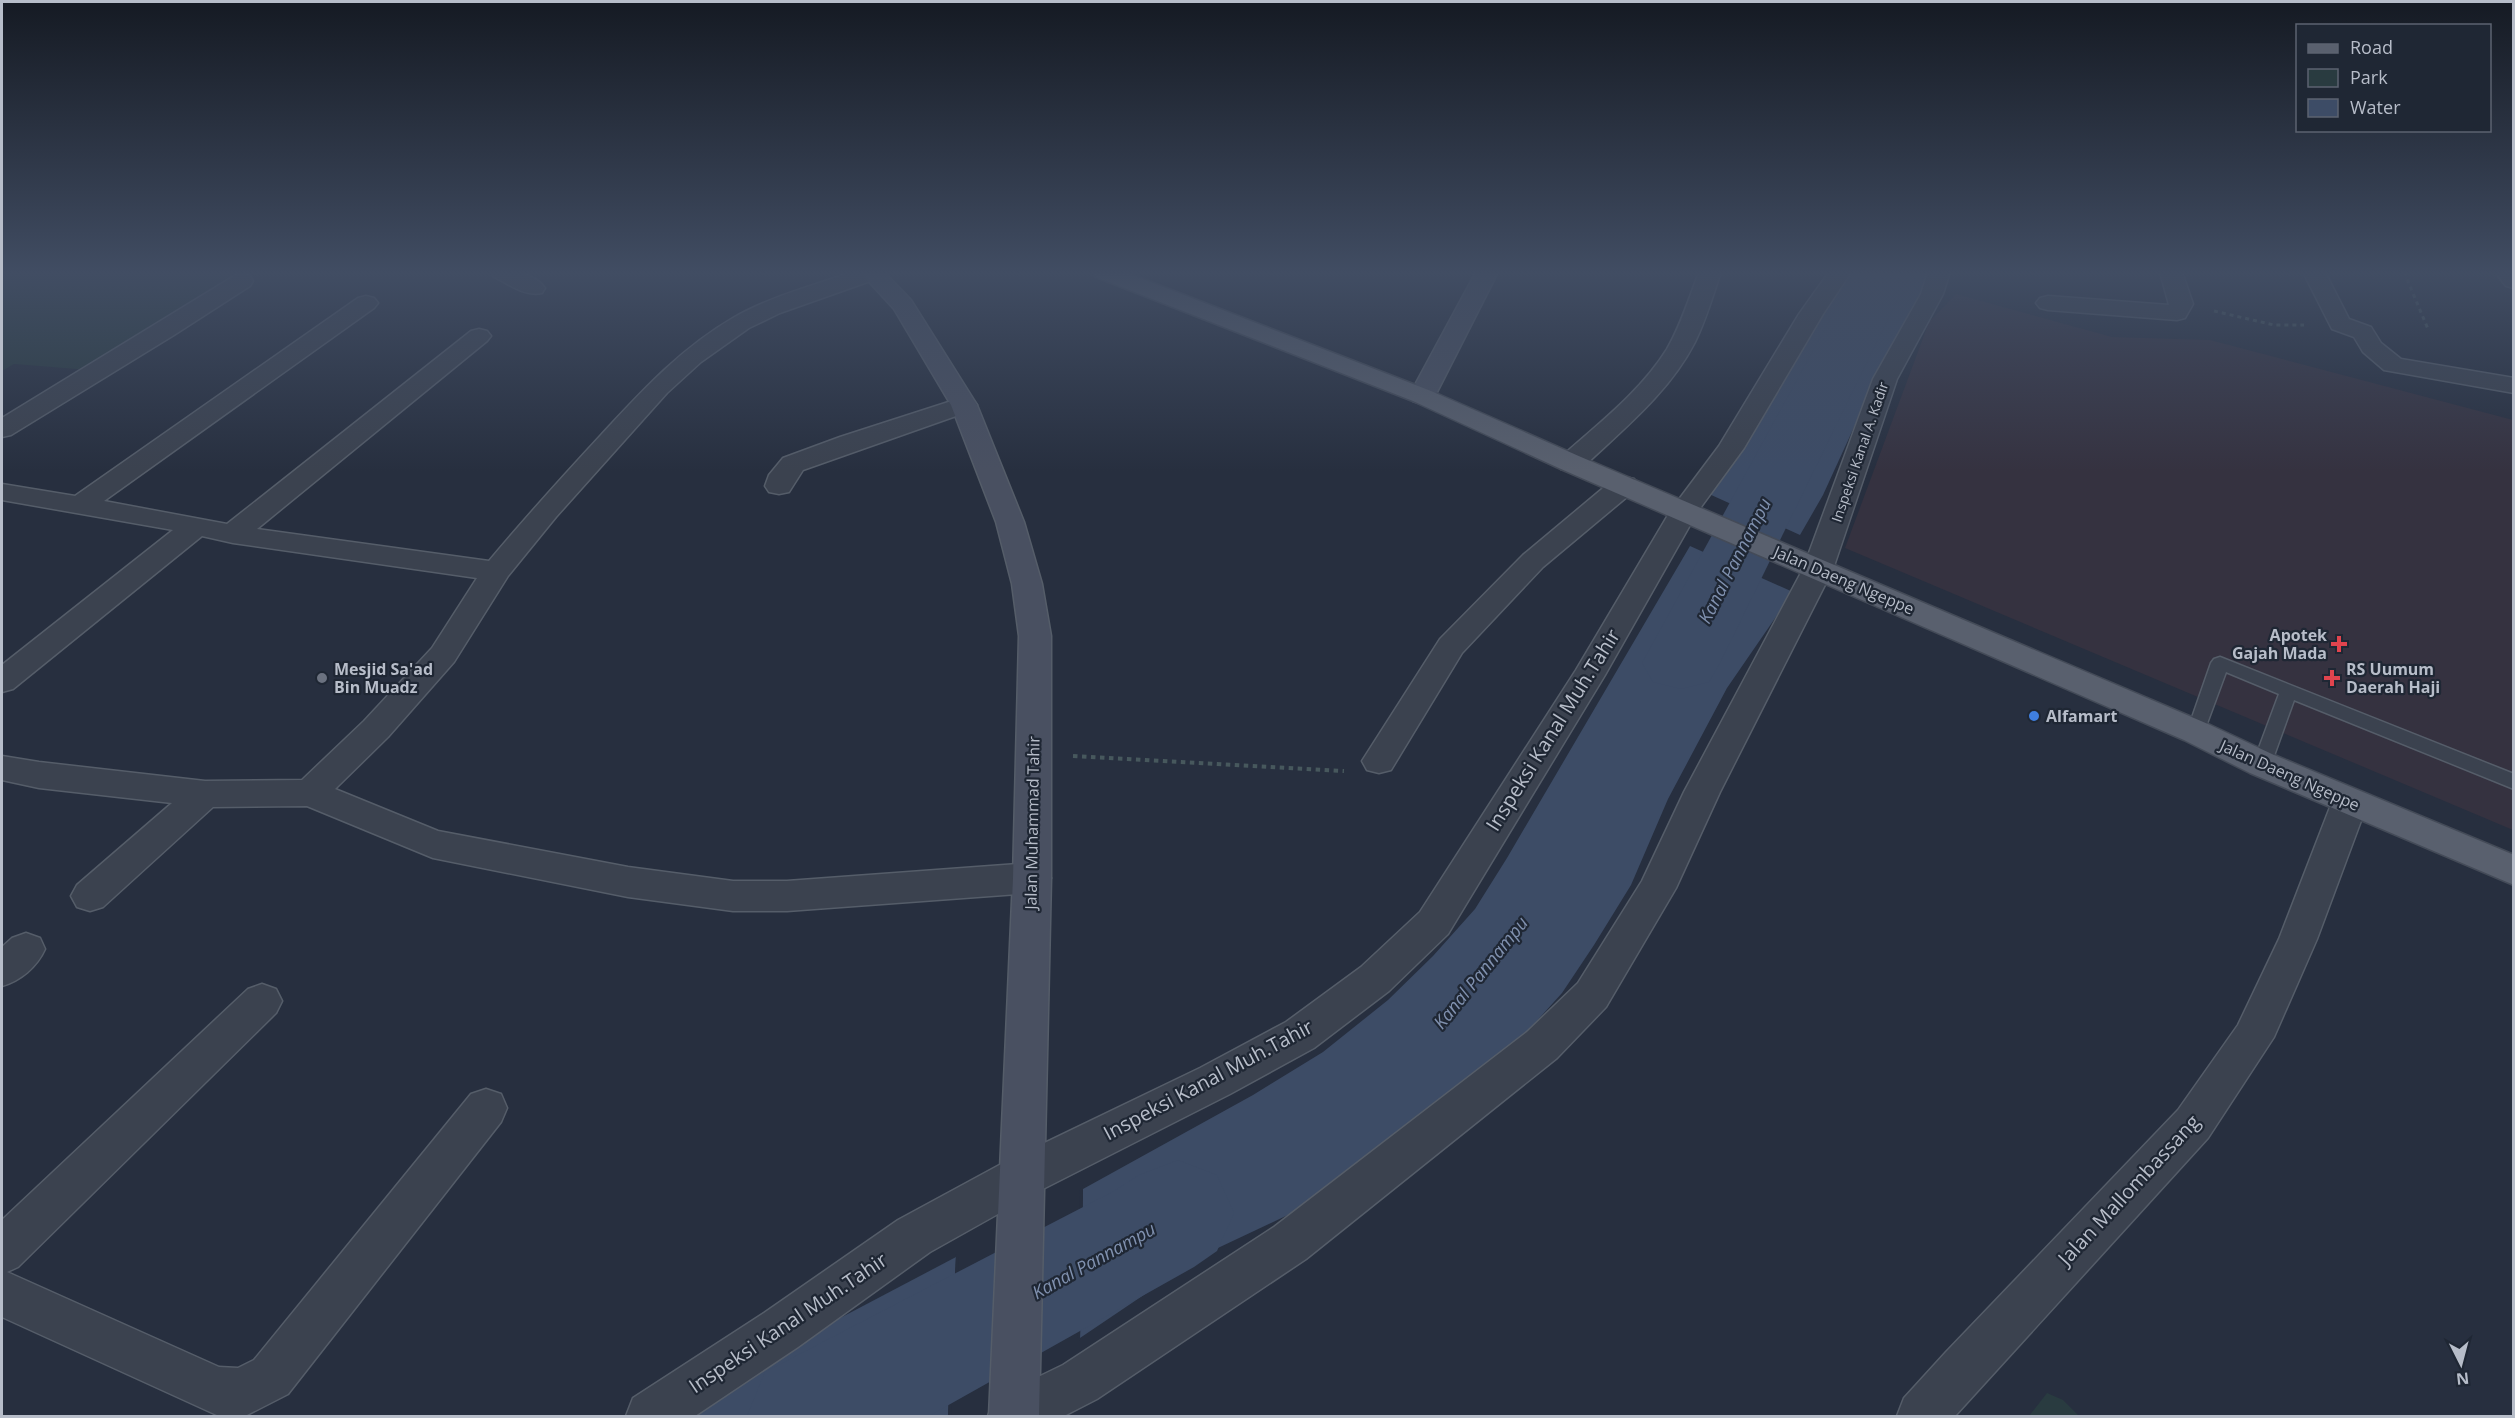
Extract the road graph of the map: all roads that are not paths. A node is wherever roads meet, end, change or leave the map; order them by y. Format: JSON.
{"nodes":[{"id":1,"x":152,"y":338,"type":"edge"},
{"id":2,"x":316,"y":338,"type":"edge"},
{"id":3,"x":476,"y":338,"type":"edge"},
{"id":4,"x":719,"y":338,"type":"edge"},
{"id":5,"x":923,"y":338,"type":"edge"},
{"id":6,"x":1274,"y":338,"type":"edge"},
{"id":7,"x":1452,"y":338,"type":"edge"},
{"id":8,"x":1684,"y":338,"type":"edge"},
{"id":9,"x":1797,"y":338,"type":"edge"},
{"id":10,"x":1908,"y":338,"type":"edge"},
{"id":11,"x":2367,"y":338,"type":"edge"},
{"id":12,"x":2514,"y":386,"type":"edge"},
{"id":13,"x":1422,"y":396,"type":"junction"},
{"id":14,"x":964,"y":405,"type":"junction"},
{"id":15,"x":2,"y":429,"type":"edge"},
{"id":16,"x":1571,"y":463,"type":"junction"},
{"id":17,"x":1624,"y":485,"type":"junction"},
{"id":18,"x":779,"y":486,"type":"dead end"},
{"id":19,"x":2,"y":492,"type":"edge"},
{"id":20,"x":79,"y":506,"type":"junction"},
{"id":21,"x":1690,"y":513,"type":"junction"},
{"id":22,"x":197,"y":526,"type":"junction"},
{"id":23,"x":233,"y":534,"type":"junction"},
{"id":24,"x":1807,"y":564,"type":"junction"},
{"id":25,"x":496,"y":572,"type":"junction"},
{"id":26,"x":2,"y":681,"type":"edge"},
{"id":27,"x":2289,"y":690,"type":"junction"},
{"id":28,"x":2196,"y":732,"type":"junction"},
{"id":29,"x":1379,"y":761,"type":"road end"},
{"id":30,"x":2262,"y":764,"type":"junction"},
{"id":31,"x":2,"y":768,"type":"edge"},
{"id":32,"x":2514,"y":782,"type":"edge"},
{"id":33,"x":310,"y":793,"type":"junction"},
{"id":34,"x":206,"y":794,"type":"junction"},
{"id":35,"x":2350,"y":802,"type":"junction"},
{"id":36,"x":2514,"y":871,"type":"edge"},
{"id":37,"x":1032,"y":878,"type":"junction"},
{"id":38,"x":90,"y":896,"type":"dead end"},
{"id":39,"x":262,"y":1000,"type":"dead end"},
{"id":40,"x":486,"y":1108,"type":"dead end"},
{"id":41,"x":1021,"y":1177,"type":"junction"},
{"id":42,"x":2,"y":1251,"type":"edge"},
{"id":43,"x":2,"y":1293,"type":"edge"},
{"id":44,"x":651,"y":1416,"type":"edge"},
{"id":45,"x":1014,"y":1416,"type":"edge"},
{"id":46,"x":1922,"y":1416,"type":"edge"}],
"edges":[{"from":1,"to":15,"type":"street"},
{"from":2,"to":20,"type":"street"},
{"from":3,"to":23,"type":"street"},
{"from":4,"to":25,"type":"street"},
{"from":5,"to":14,"type":"main road","name":"Jalan Muhammad Tahir"},
{"from":6,"to":13,"type":"main road","name":"Jalan Daeng Ngeppe"},
{"from":7,"to":13,"type":"main road"},
{"from":8,"to":16,"type":"street"},
{"from":9,"to":21,"type":"street"},
{"from":10,"to":24,"type":"street","name":"Inspeksi Kanal A. Kadir"},
{"from":11,"to":12,"type":"street"},
{"from":13,"to":16,"type":"main road","name":"Jalan Daeng Ngeppe"},
{"from":14,"to":18,"type":"street"},
{"from":14,"to":37,"type":"main road","name":"Jalan Muhammad Tahir"},
{"from":16,"to":17,"type":"main road","name":"Jalan Daeng Ngeppe"},
{"from":17,"to":21,"type":"main road","name":"Jalan Daeng Ngeppe"},
{"from":17,"to":29,"type":"street"},
{"from":19,"to":20,"type":"street"},
{"from":20,"to":22,"type":"street"},
{"from":21,"to":24,"type":"main road","name":"Jalan Daeng Ngeppe"},
{"from":21,"to":41,"type":"street","name":"Inspeksi Kanal Muh.Tahir"},
{"from":22,"to":23,"type":"street"},
{"from":22,"to":26,"type":"street"},
{"from":23,"to":25,"type":"street"},
{"from":24,"to":28,"type":"main road","name":"Jalan Daeng Ngeppe"},
{"from":24,"to":45,"type":"street"},
{"from":25,"to":33,"type":"street"},
{"from":27,"to":28,"type":"lane"},
{"from":27,"to":30,"type":"lane"},
{"from":27,"to":32,"type":"lane"},
{"from":28,"to":30,"type":"main road","name":"Jalan Daeng Ngeppe"},
{"from":30,"to":35,"type":"main road","name":"Jalan Daeng Ngeppe"},
{"from":31,"to":34,"type":"street"},
{"from":33,"to":34,"type":"street"},
{"from":33,"to":37,"type":"street"},
{"from":34,"to":38,"type":"street"},
{"from":35,"to":36,"type":"main road","name":"Jalan Daeng Ngeppe"},
{"from":35,"to":46,"type":"street","name":"Jalan Mallombassang"},
{"from":37,"to":41,"type":"main road","name":"Jalan Muhammad Tahir"},
{"from":39,"to":42,"type":"street"},
{"from":40,"to":43,"type":"street"},
{"from":41,"to":44,"type":"street","name":"Inspeksi Kanal Muh.Tahir"},
{"from":41,"to":45,"type":"main road","name":"Jalan Muhammad Tahir"}]}
